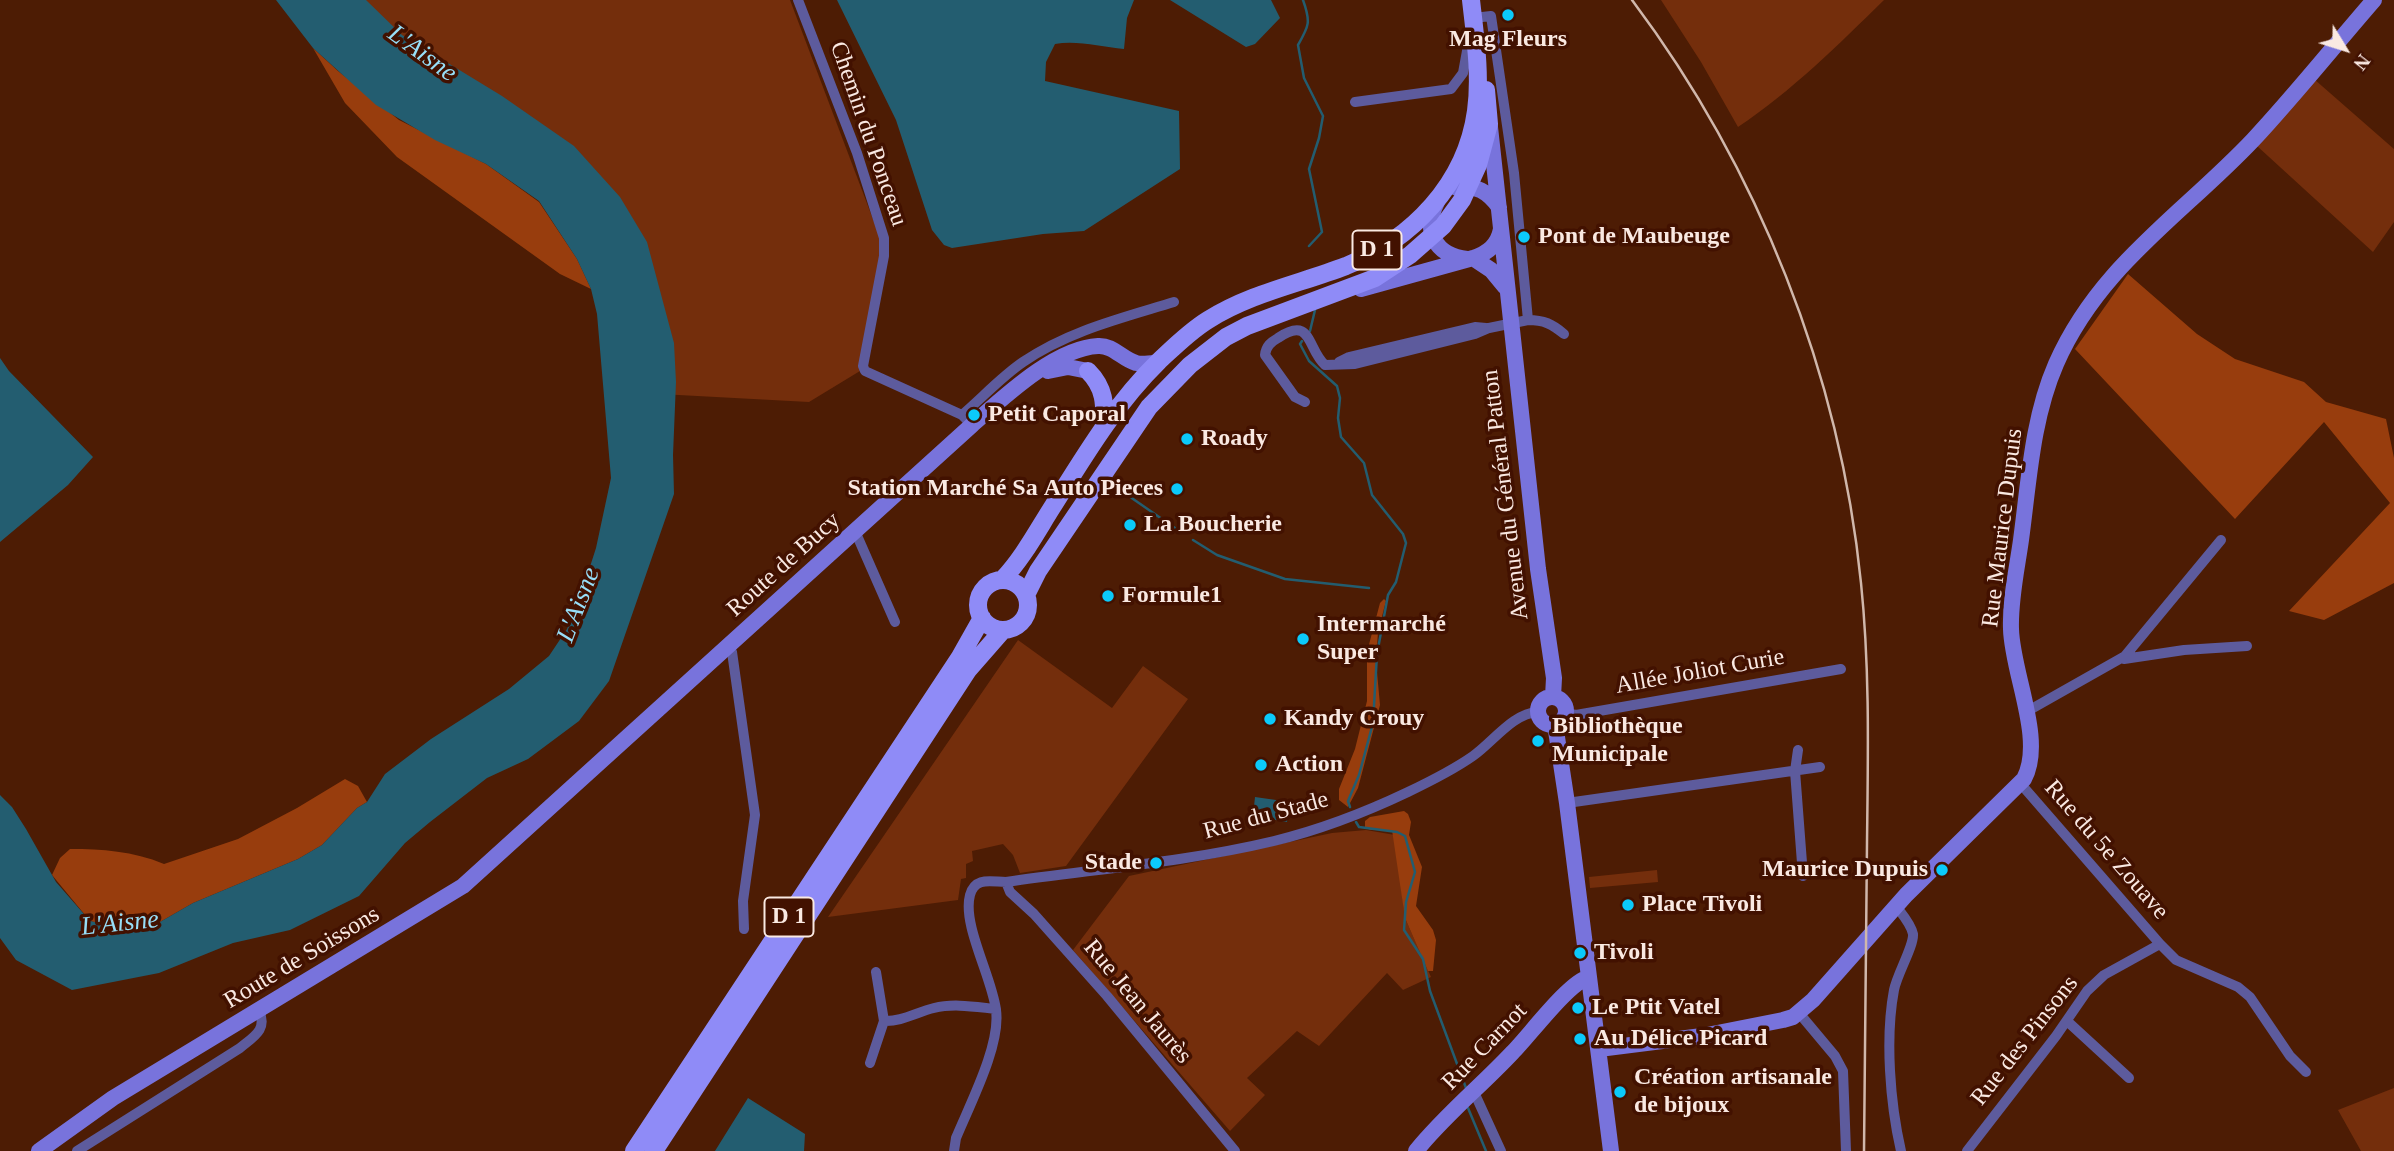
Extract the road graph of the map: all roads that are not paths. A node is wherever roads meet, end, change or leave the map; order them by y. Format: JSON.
{"nodes":[{"id":1,"x":798,"y":0,"type":"edge"},
{"id":2,"x":1471,"y":0,"type":"edge"},
{"id":3,"x":2374,"y":0,"type":"edge"},
{"id":4,"x":1473,"y":18,"type":"junction"},
{"id":5,"x":1475,"y":39,"type":"junction"},
{"id":6,"x":1355,"y":102,"type":"dead end"},
{"id":7,"x":1489,"y":124,"type":"junction"},
{"id":8,"x":1469,"y":187,"type":"junction"},
{"id":9,"x":1440,"y":198,"type":"junction"},
{"id":10,"x":1499,"y":207,"type":"junction"},
{"id":11,"x":1502,"y":228,"type":"junction"},
{"id":12,"x":1433,"y":237,"type":"junction"},
{"id":13,"x":1470,"y":258,"type":"junction"},
{"id":14,"x":1505,"y":287,"type":"junction"},
{"id":15,"x":1335,"y":294,"type":"junction"},
{"id":16,"x":1174,"y":302,"type":"dead end"},
{"id":17,"x":1528,"y":320,"type":"junction"},
{"id":18,"x":1510,"y":324,"type":"junction"},
{"id":19,"x":1564,"y":334,"type":"dead end"},
{"id":20,"x":1158,"y":362,"type":"junction"},
{"id":21,"x":1088,"y":371,"type":"joint"},
{"id":22,"x":1026,"y":380,"type":"junction"},
{"id":23,"x":1305,"y":402,"type":"dead end"},
{"id":24,"x":967,"y":420,"type":"junction"},
{"id":25,"x":1104,"y":427,"type":"junction"},
{"id":26,"x":855,"y":531,"type":"junction"},
{"id":27,"x":2221,"y":540,"type":"dead end"},
{"id":28,"x":1002,"y":580,"type":"junction"},
{"id":29,"x":1027,"y":595,"type":"junction"},
{"id":30,"x":982,"y":618,"type":"junction"},
{"id":31,"x":895,"y":622,"type":"dead end"},
{"id":32,"x":1003,"y":630,"type":"junction"},
{"id":33,"x":2247,"y":646,"type":"dead end"},
{"id":34,"x":728,"y":647,"type":"junction"},
{"id":35,"x":2121,"y":659,"type":"junction"},
{"id":36,"x":1841,"y":668,"type":"dead end"},
{"id":37,"x":1553,"y":697,"type":"junction"},
{"id":38,"x":1538,"y":712,"type":"junction"},
{"id":39,"x":2026,"y":712,"type":"junction"},
{"id":40,"x":1560,"y":719,"type":"junction"},
{"id":41,"x":1798,"y":750,"type":"dead end"},
{"id":42,"x":1820,"y":767,"type":"dead end"},
{"id":43,"x":1795,"y":771,"type":"junction"},
{"id":44,"x":2020,"y":783,"type":"junction"},
{"id":45,"x":575,"y":787,"type":"joint"},
{"id":46,"x":1567,"y":803,"type":"junction"},
{"id":47,"x":1803,"y":876,"type":"dead end"},
{"id":48,"x":1006,"y":882,"type":"junction"},
{"id":49,"x":1896,"y":906,"type":"junction"},
{"id":50,"x":744,"y":929,"type":"dead end"},
{"id":51,"x":2160,"y":944,"type":"junction"},
{"id":52,"x":876,"y":972,"type":"dead end"},
{"id":53,"x":1590,"y":977,"type":"junction"},
{"id":54,"x":996,"y":1010,"type":"junction"},
{"id":55,"x":259,"y":1011,"type":"junction"},
{"id":56,"x":1799,"y":1013,"type":"junction"},
{"id":57,"x":884,"y":1021,"type":"junction"},
{"id":58,"x":2067,"y":1021,"type":"junction"},
{"id":59,"x":1599,"y":1049,"type":"junction"},
{"id":60,"x":870,"y":1063,"type":"dead end"},
{"id":61,"x":2306,"y":1072,"type":"dead end"},
{"id":62,"x":2129,"y":1079,"type":"dead end"},
{"id":63,"x":1474,"y":1093,"type":"junction"},
{"id":64,"x":39,"y":1151,"type":"edge"},
{"id":65,"x":77,"y":1151,"type":"edge"},
{"id":66,"x":634,"y":1151,"type":"edge"},
{"id":67,"x":654,"y":1151,"type":"edge"},
{"id":68,"x":954,"y":1151,"type":"edge"},
{"id":69,"x":1235,"y":1151,"type":"edge"},
{"id":70,"x":1416,"y":1151,"type":"edge"},
{"id":71,"x":1501,"y":1151,"type":"edge"},
{"id":72,"x":1611,"y":1151,"type":"edge"},
{"id":73,"x":1846,"y":1151,"type":"edge"},
{"id":74,"x":1900,"y":1151,"type":"edge"},
{"id":75,"x":1967,"y":1151,"type":"edge"}],
"edges":[{"from":1,"to":24,"type":"street","name":"Chemin du Ponceau"},
{"from":2,"to":4,"type":"main road","number":"D 1"},
{"from":3,"to":39,"type":"main road","name":"Rue Maurice Dupuis"},
{"from":4,"to":5,"type":"main road","number":"D 1"},
{"from":4,"to":17,"type":"street"},
{"from":5,"to":6,"type":"street"},
{"from":5,"to":7,"type":"main road","number":"D 1"},
{"from":5,"to":9,"type":"main road","number":"D 1"},
{"from":7,"to":8,"type":"main road","number":"D 1"},
{"from":7,"to":10,"type":"main road"},
{"from":8,"to":9,"type":"main road"},
{"from":8,"to":10,"type":"main road"},
{"from":8,"to":12,"type":"main road","number":"D 1"},
{"from":9,"to":12,"type":"main road"},
{"from":9,"to":20,"type":"main road","number":"D 1"},
{"from":10,"to":11,"type":"main road"},
{"from":11,"to":13,"type":"main road"},
{"from":11,"to":14,"type":"main road","name":"Avenue du Général Patton"},
{"from":12,"to":13,"type":"main road"},
{"from":12,"to":15,"type":"main road","number":"D 1"},
{"from":13,"to":14,"type":"main road"},
{"from":13,"to":15,"type":"main road"},
{"from":14,"to":18,"type":"main road","name":"Avenue du Général Patton"},
{"from":15,"to":29,"type":"main road","number":"D 1"},
{"from":16,"to":24,"type":"street","name":"Route de Bucy"},
{"from":17,"to":18,"type":"street"},
{"from":17,"to":19,"type":"street"},
{"from":18,"to":23,"type":"street"},
{"from":18,"to":37,"type":"main road","name":"Avenue du Général Patton"},
{"from":20,"to":22,"type":"main road","name":"Route de Bucy"},
{"from":20,"to":25,"type":"main road","number":"D 1"},
{"from":21,"to":22,"type":"main road","name":"Route de Bucy"},
{"from":21,"to":25,"type":"main road"},
{"from":22,"to":24,"type":"main road","name":"Route de Bucy"},
{"from":24,"to":26,"type":"main road","name":"Route de Bucy"},
{"from":25,"to":28,"type":"main road","number":"D 1"},
{"from":26,"to":31,"type":"street"},
{"from":26,"to":34,"type":"main road","name":"Route de Bucy"},
{"from":27,"to":35,"type":"street"},
{"from":28,"to":29,"type":"main road"},
{"from":28,"to":30,"type":"main road"},
{"from":29,"to":32,"type":"main road"},
{"from":30,"to":32,"type":"main road"},
{"from":30,"to":66,"type":"main road","number":"D 1"},
{"from":32,"to":67,"type":"main road","number":"D 1"},
{"from":33,"to":35,"type":"street"},
{"from":34,"to":45,"type":"main road","name":"Route de Bucy"},
{"from":34,"to":50,"type":"street"},
{"from":35,"to":39,"type":"street"},
{"from":36,"to":40,"type":"street","name":"Allée Joliot Curie"},
{"from":37,"to":38,"type":"main road"},
{"from":37,"to":40,"type":"main road"},
{"from":38,"to":40,"type":"main road"},
{"from":38,"to":48,"type":"street","name":"Rue du Stade"},
{"from":39,"to":44,"type":"main road","name":"Rue Maurice Dupuis"},
{"from":40,"to":46,"type":"main road"},
{"from":41,"to":43,"type":"street"},
{"from":42,"to":43,"type":"street"},
{"from":43,"to":46,"type":"street"},
{"from":43,"to":47,"type":"street"},
{"from":44,"to":49,"type":"main road","name":"Rue Maurice Dupuis"},
{"from":44,"to":51,"type":"street","name":"Rue du 5e Zouave"},
{"from":45,"to":55,"type":"main road","name":"Route de Soissons"},
{"from":46,"to":53,"type":"main road"},
{"from":48,"to":54,"type":"street","name":"Rue du Stade"},
{"from":48,"to":69,"type":"street","name":"Rue Jean Jaurès"},
{"from":49,"to":56,"type":"main road","name":"Rue Maurice Dupuis"},
{"from":49,"to":74,"type":"street"},
{"from":51,"to":58,"type":"street","name":"Rue des Pinsons"},
{"from":51,"to":61,"type":"street","name":"Rue du 5e Zouave"},
{"from":52,"to":57,"type":"street"},
{"from":53,"to":59,"type":"main road"},
{"from":53,"to":63,"type":"main road","name":"Rue Carnot"},
{"from":54,"to":57,"type":"street"},
{"from":54,"to":68,"type":"street"},
{"from":55,"to":64,"type":"main road","name":"Route de Soissons"},
{"from":55,"to":65,"type":"street"},
{"from":56,"to":59,"type":"main road"},
{"from":56,"to":73,"type":"street"},
{"from":57,"to":60,"type":"street"},
{"from":58,"to":62,"type":"street"},
{"from":58,"to":75,"type":"street","name":"Rue des Pinsons"},
{"from":59,"to":72,"type":"main road"},
{"from":63,"to":70,"type":"main road","name":"Rue Carnot"},
{"from":63,"to":71,"type":"street"}]}
